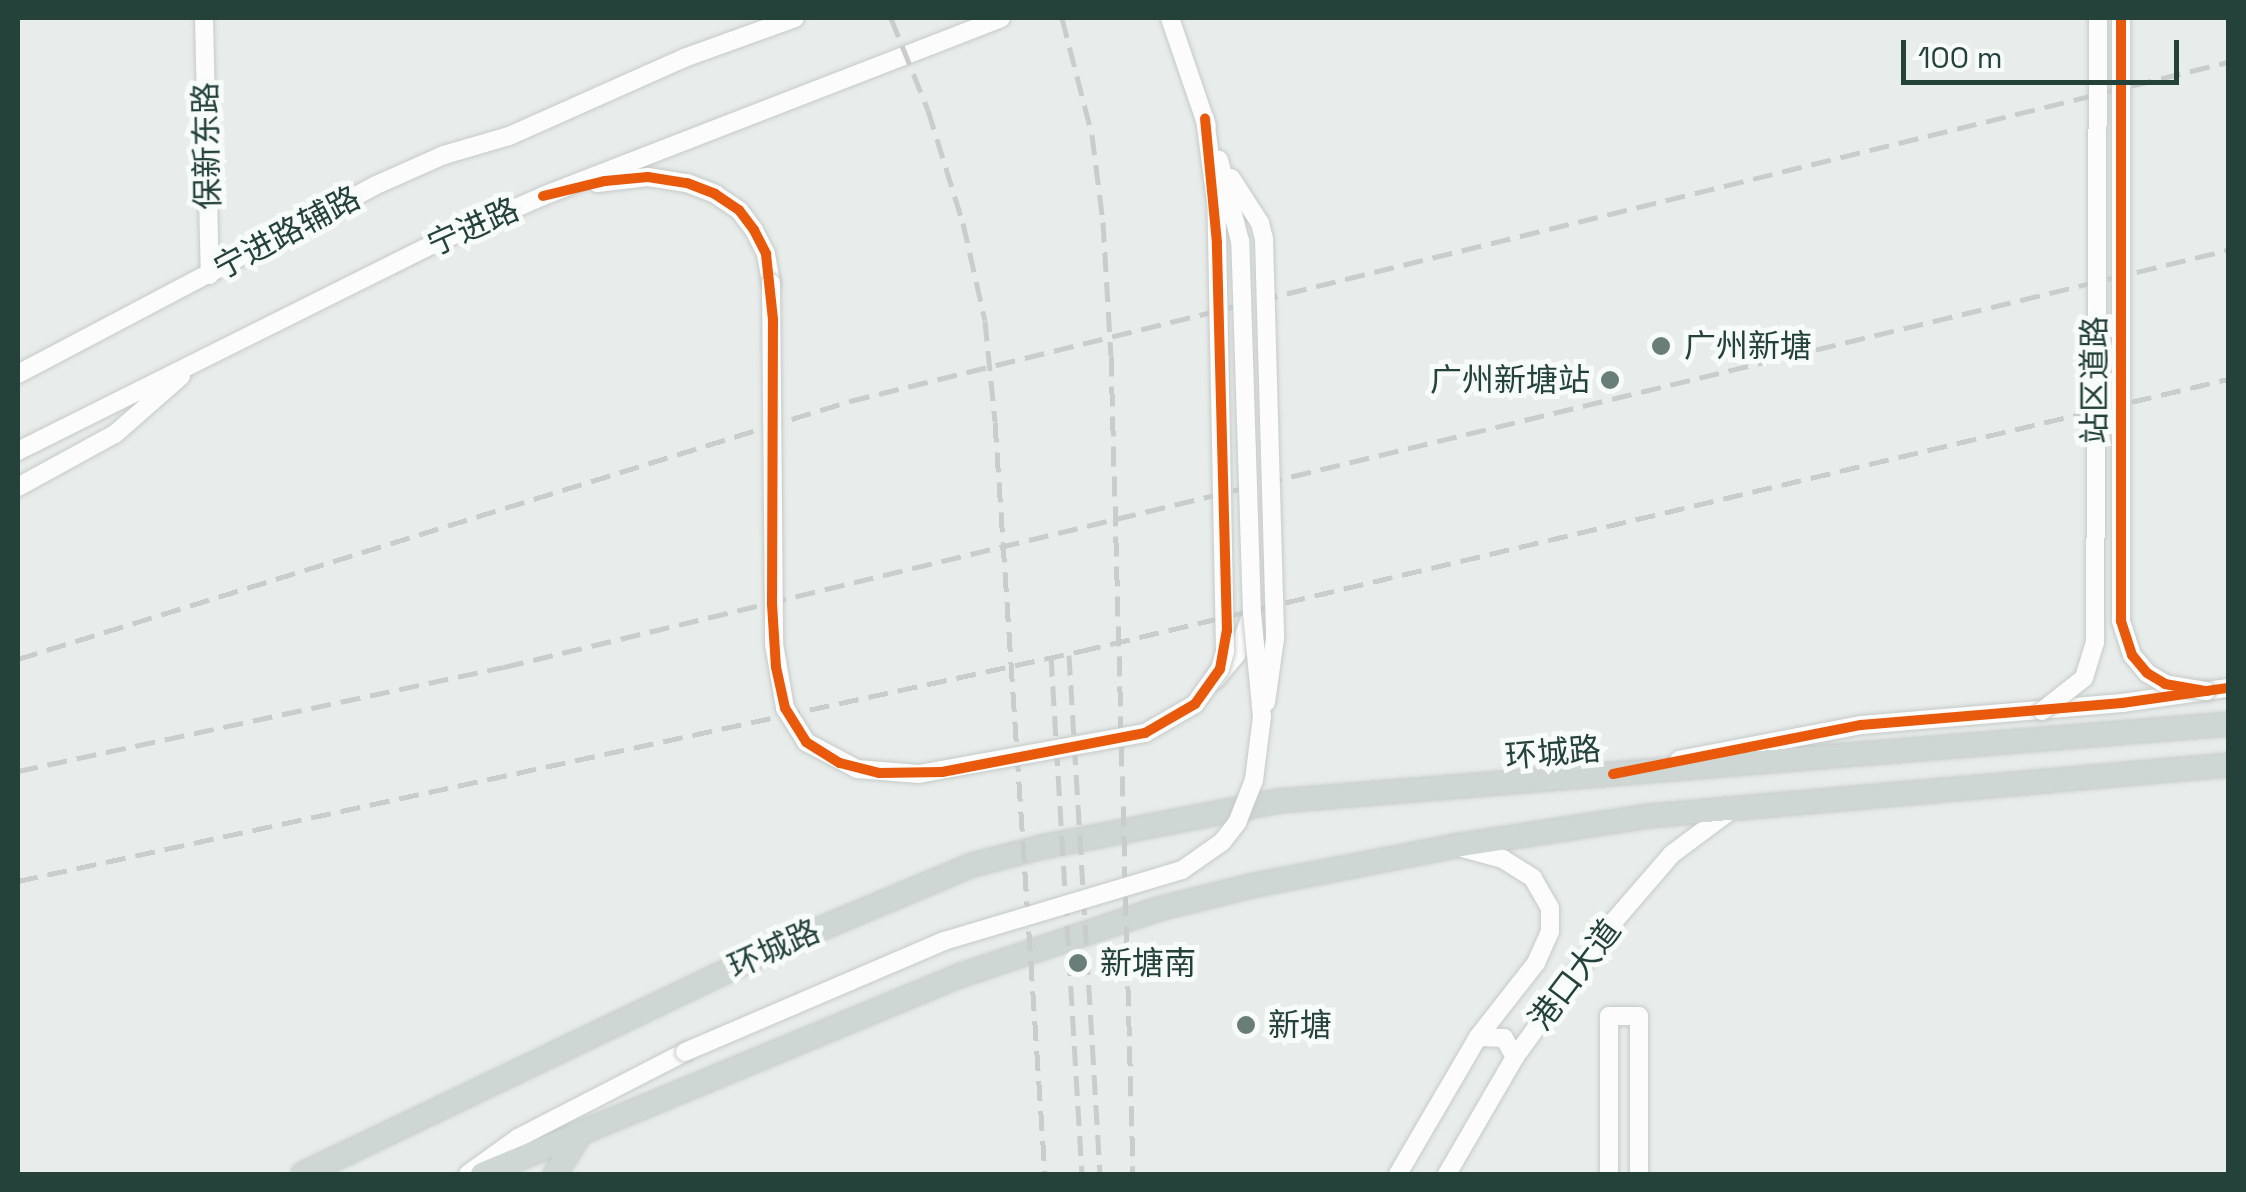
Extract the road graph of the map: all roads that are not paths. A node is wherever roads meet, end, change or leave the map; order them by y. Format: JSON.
{"nodes":[{"id":1,"x":204,"y":18,"type":"edge"},
{"id":2,"x":795,"y":18,"type":"edge"},
{"id":3,"x":1001,"y":18,"type":"edge"},
{"id":4,"x":1170,"y":18,"type":"edge"},
{"id":5,"x":2098,"y":18,"type":"edge"},
{"id":6,"x":2121,"y":18,"type":"edge"},
{"id":7,"x":1205,"y":119,"type":"junction"},
{"id":8,"x":1219,"y":160,"type":"junction"},
{"id":9,"x":543,"y":196,"type":"junction"},
{"id":10,"x":210,"y":275,"type":"junction"},
{"id":11,"x":200,"y":359,"type":"junction"},
{"id":12,"x":18,"y":374,"type":"edge"},
{"id":13,"x":18,"y":451,"type":"edge"},
{"id":14,"x":18,"y":487,"type":"edge"},
{"id":15,"x":1252,"y":614,"type":"junction"},
{"id":16,"x":1208,"y":687,"type":"junction"},
{"id":17,"x":2228,"y":688,"type":"edge"},
{"id":18,"x":2206,"y":691,"type":"junction"},
{"id":19,"x":2042,"y":711,"type":"junction"},
{"id":20,"x":1262,"y":717,"type":"junction"},
{"id":21,"x":2228,"y":724,"type":"edge"},
{"id":22,"x":2228,"y":765,"type":"edge"},
{"id":23,"x":1613,"y":774,"type":"junction"},
{"id":24,"x":1738,"y":806,"type":"junction"},
{"id":25,"x":1455,"y":846,"type":"junction"},
{"id":26,"x":1478,"y":1037,"type":"junction"},
{"id":27,"x":1515,"y":1057,"type":"junction"},
{"id":28,"x":580,"y":1135,"type":"junction"},
{"id":29,"x":325,"y":1164,"type":"junction"},
{"id":30,"x":286,"y":1174,"type":"edge"},
{"id":31,"x":303,"y":1174,"type":"edge"},
{"id":32,"x":468,"y":1174,"type":"edge"},
{"id":33,"x":482,"y":1174,"type":"edge"},
{"id":34,"x":554,"y":1174,"type":"edge"},
{"id":35,"x":1398,"y":1174,"type":"edge"},
{"id":36,"x":1447,"y":1174,"type":"edge"},
{"id":37,"x":1609,"y":1174,"type":"edge"},
{"id":38,"x":1639,"y":1174,"type":"edge"}],
"edges":[{"from":1,"to":10,"type":"street","name":"保新东路"},
{"from":2,"to":10,"type":"street","name":"宁进路辅路"},
{"from":3,"to":9,"type":"street","name":"宁进路"},
{"from":4,"to":7,"type":"street","bridge":true},
{"from":5,"to":19,"type":"street","name":"站区道路","bridge":true},
{"from":6,"to":18,"type":"street","name":"站区道路","bridge":true},
{"from":7,"to":8,"type":"street","bridge":true},
{"from":7,"to":16,"type":"street","bridge":true},
{"from":8,"to":15,"type":"street","bridge":true},
{"from":8,"to":20,"type":"street","bridge":true},
{"from":9,"to":11,"type":"street","name":"宁进路"},
{"from":9,"to":16,"type":"street","bridge":true},
{"from":10,"to":12,"type":"street","name":"宁进路辅路"},
{"from":11,"to":13,"type":"street","name":"宁进路"},
{"from":11,"to":14,"type":"street"},
{"from":15,"to":16,"type":"street","bridge":true},
{"from":15,"to":20,"type":"street","bridge":true},
{"from":17,"to":18,"type":"street"},
{"from":18,"to":19,"type":"street","bridge":true},
{"from":19,"to":23,"type":"street"},
{"from":20,"to":32,"type":"street","bridge":true},
{"from":21,"to":23,"type":"main road","name":"环城路"},
{"from":22,"to":24,"type":"main road"},
{"from":23,"to":29,"type":"main road","name":"环城路"},
{"from":24,"to":25,"type":"main road"},
{"from":24,"to":27,"type":"street","name":"港口大道"},
{"from":25,"to":26,"type":"street","name":"港口大道"},
{"from":25,"to":28,"type":"main road"},
{"from":26,"to":27,"type":"street"},
{"from":26,"to":35,"type":"street","name":"港口大道"},
{"from":27,"to":36,"type":"street","name":"港口大道"},
{"from":28,"to":33,"type":"main road"},
{"from":28,"to":34,"type":"main road"},
{"from":29,"to":30,"type":"main road"},
{"from":29,"to":31,"type":"main road","name":"环城路"},
{"from":37,"to":38,"type":"street"}]}
